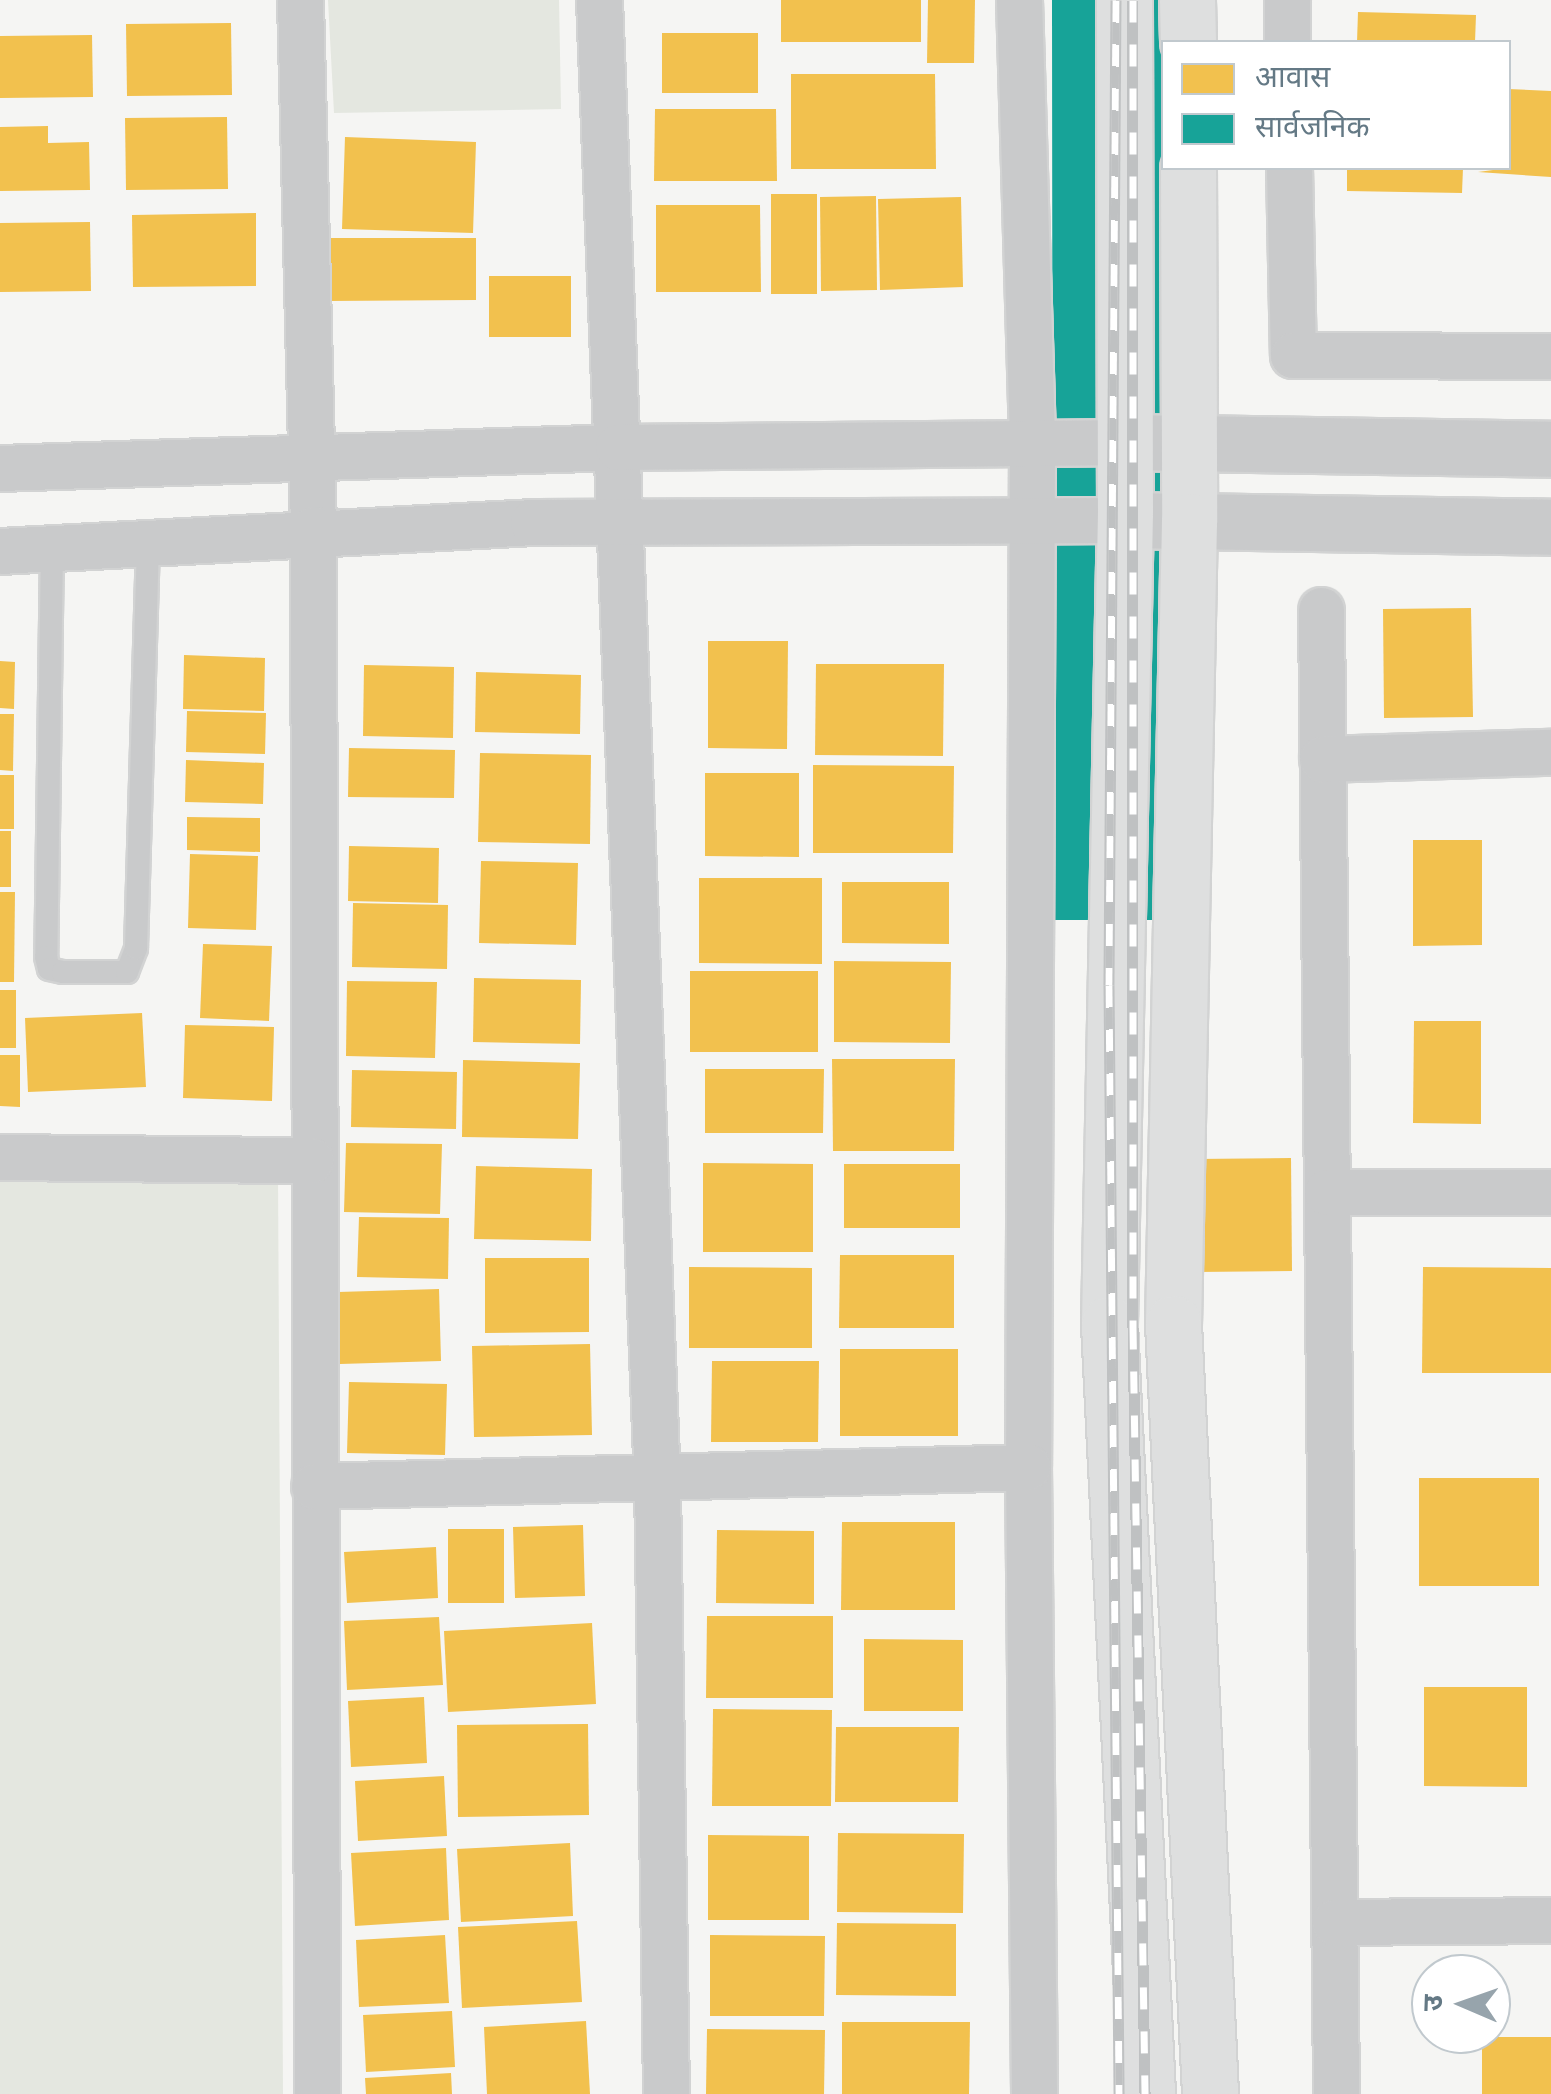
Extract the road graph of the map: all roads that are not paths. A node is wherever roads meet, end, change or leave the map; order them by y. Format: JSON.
{"nodes":[{"id":1,"x":300,"y":0,"type":"edge"},
{"id":2,"x":599,"y":0,"type":"edge"},
{"id":3,"x":1019,"y":0,"type":"edge"},
{"id":4,"x":1124,"y":0,"type":"edge"},
{"id":5,"x":1187,"y":0,"type":"edge"},
{"id":6,"x":1286,"y":0,"type":"edge"},
{"id":7,"x":1188,"y":40,"type":"edge"},
{"id":8,"x":1287,"y":40,"type":"edge"},
{"id":9,"x":1188,"y":170,"type":"edge"},
{"id":10,"x":1289,"y":170,"type":"edge"},
{"id":11,"x":1551,"y":356,"type":"edge"},
{"id":12,"x":1189,"y":438,"type":"junction"},
{"id":13,"x":1126,"y":442,"type":"junction"},
{"id":14,"x":1032,"y":446,"type":"junction"},
{"id":15,"x":618,"y":447,"type":"junction"},
{"id":16,"x":1551,"y":449,"type":"edge"},
{"id":17,"x":310,"y":462,"type":"junction"},
{"id":18,"x":0,"y":468,"type":"edge"},
{"id":19,"x":1125,"y":520,"type":"junction"},
{"id":20,"x":1189,"y":521,"type":"junction"},
{"id":21,"x":1031,"y":522,"type":"junction"},
{"id":22,"x":621,"y":523,"type":"junction"},
{"id":23,"x":1551,"y":527,"type":"edge"},
{"id":24,"x":313,"y":530,"type":"junction"},
{"id":25,"x":148,"y":541,"type":"junction"},
{"id":26,"x":52,"y":547,"type":"junction"},
{"id":27,"x":0,"y":550,"type":"edge"},
{"id":28,"x":1321,"y":610,"type":"dead end"},
{"id":29,"x":1551,"y":752,"type":"edge"},
{"id":30,"x":1322,"y":760,"type":"junction"},
{"id":31,"x":0,"y":1158,"type":"edge"},
{"id":32,"x":310,"y":1160,"type":"junction"},
{"id":33,"x":1327,"y":1192,"type":"junction"},
{"id":34,"x":1551,"y":1192,"type":"edge"},
{"id":35,"x":1028,"y":1468,"type":"junction"},
{"id":36,"x":657,"y":1480,"type":"junction"},
{"id":37,"x":314,"y":1486,"type":"junction"},
{"id":38,"x":1551,"y":1920,"type":"edge"},
{"id":39,"x":1334,"y":1922,"type":"junction"},
{"id":40,"x":317,"y":2094,"type":"edge"},
{"id":41,"x":666,"y":2094,"type":"edge"},
{"id":42,"x":1034,"y":2094,"type":"edge"},
{"id":43,"x":1146,"y":2094,"type":"edge"},
{"id":44,"x":1210,"y":2094,"type":"edge"},
{"id":45,"x":1336,"y":2094,"type":"edge"}],
"edges":[{"from":1,"to":17,"type":"street"},
{"from":2,"to":15,"type":"street"},
{"from":3,"to":14,"type":"street"},
{"from":4,"to":13,"type":"main road"},
{"from":5,"to":7,"type":"main road"},
{"from":6,"to":8,"type":"street"},
{"from":9,"to":12,"type":"main road"},
{"from":10,"to":11,"type":"street"},
{"from":12,"to":13,"type":"street"},
{"from":12,"to":16,"type":"street"},
{"from":12,"to":20,"type":"main road"},
{"from":13,"to":14,"type":"street"},
{"from":13,"to":19,"type":"main road"},
{"from":14,"to":15,"type":"street"},
{"from":14,"to":21,"type":"street"},
{"from":15,"to":17,"type":"street"},
{"from":15,"to":22,"type":"street"},
{"from":17,"to":18,"type":"street"},
{"from":17,"to":24,"type":"street"},
{"from":19,"to":20,"type":"street"},
{"from":19,"to":21,"type":"street"},
{"from":19,"to":43,"type":"main road"},
{"from":20,"to":23,"type":"street"},
{"from":20,"to":44,"type":"main road"},
{"from":21,"to":22,"type":"street"},
{"from":21,"to":35,"type":"street"},
{"from":22,"to":24,"type":"street"},
{"from":22,"to":36,"type":"street"},
{"from":24,"to":25,"type":"street"},
{"from":24,"to":32,"type":"street"},
{"from":25,"to":26,"type":"street"},
{"from":25,"to":26,"type":"lane"},
{"from":26,"to":27,"type":"street"},
{"from":28,"to":30,"type":"street"},
{"from":29,"to":30,"type":"street"},
{"from":30,"to":33,"type":"street"},
{"from":31,"to":32,"type":"street"},
{"from":32,"to":37,"type":"street"},
{"from":33,"to":34,"type":"street"},
{"from":33,"to":39,"type":"street"},
{"from":35,"to":36,"type":"street"},
{"from":35,"to":42,"type":"street"},
{"from":36,"to":37,"type":"street"},
{"from":36,"to":41,"type":"street"},
{"from":37,"to":40,"type":"street"},
{"from":38,"to":39,"type":"street"},
{"from":39,"to":45,"type":"street"}]}
